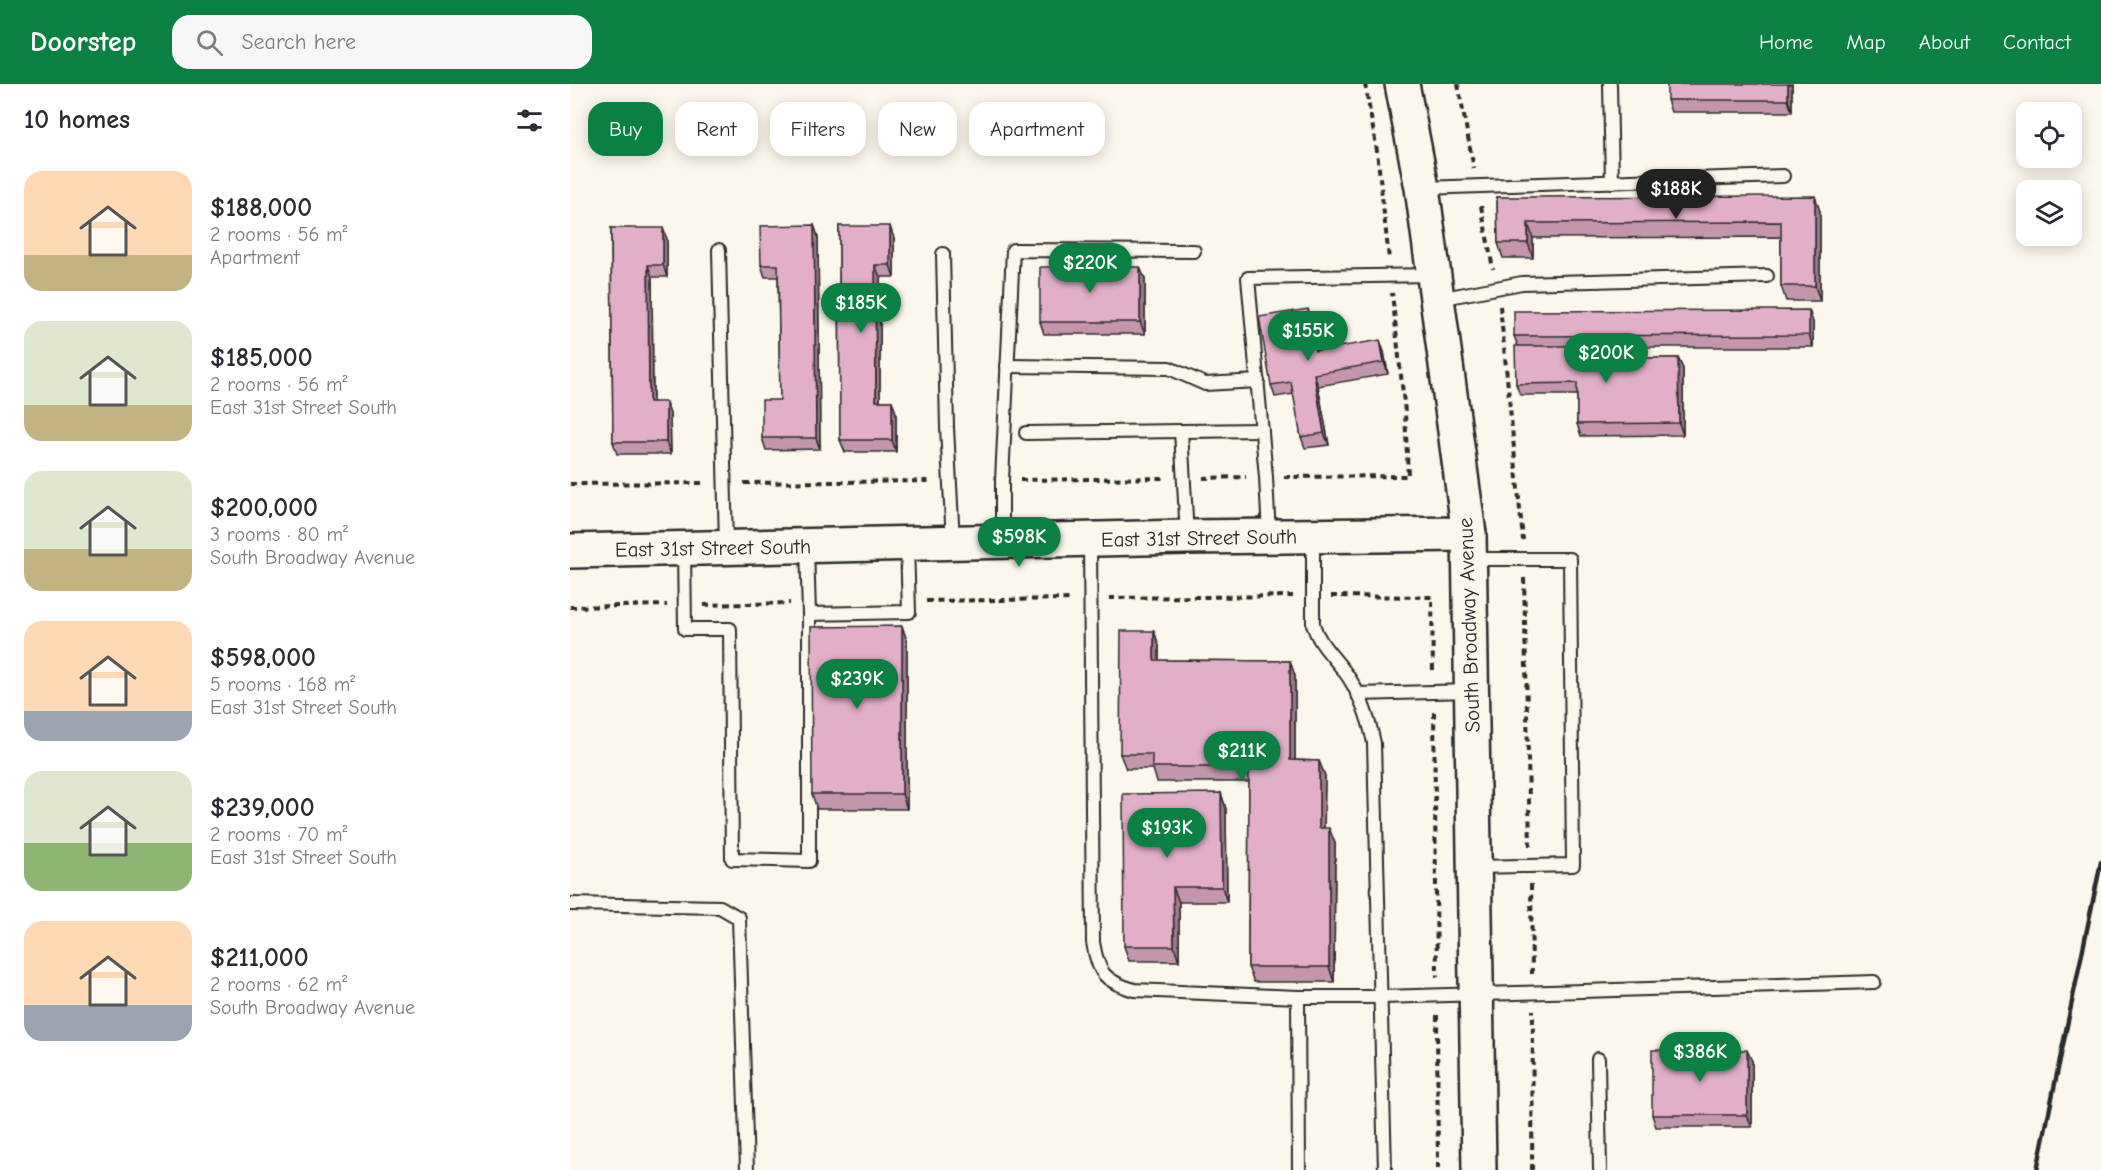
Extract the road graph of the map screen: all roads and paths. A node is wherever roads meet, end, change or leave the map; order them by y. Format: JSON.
{"nodes":[{"id":1,"x":1402,"y":84,"type":"edge"},
{"id":2,"x":1458,"y":84,"type":"edge"},
{"id":3,"x":1610,"y":84,"type":"edge"},
{"id":4,"x":1783,"y":176,"type":"dead end"},
{"id":5,"x":1612,"y":182,"type":"junction"},
{"id":6,"x":1477,"y":186,"type":"junction"},
{"id":7,"x":1422,"y":188,"type":"junction"},
{"id":8,"x":719,"y":250,"type":"dead end"},
{"id":9,"x":1194,"y":251,"type":"dead end"},
{"id":10,"x":943,"y":254,"type":"dead end"},
{"id":11,"x":1767,"y":276,"type":"dead end"},
{"id":12,"x":1436,"y":287,"type":"junction"},
{"id":13,"x":1496,"y":288,"type":"junction"},
{"id":14,"x":1007,"y":366,"type":"junction"},
{"id":15,"x":1258,"y":381,"type":"junction"},
{"id":16,"x":1262,"y":430,"type":"junction"},
{"id":17,"x":1181,"y":431,"type":"junction"},
{"id":18,"x":1026,"y":433,"type":"dead end"},
{"id":19,"x":1313,"y":535,"type":"junction"},
{"id":20,"x":1187,"y":537,"type":"junction"},
{"id":21,"x":1269,"y":537,"type":"junction"},
{"id":22,"x":1090,"y":540,"type":"junction"},
{"id":23,"x":953,"y":543,"type":"junction"},
{"id":24,"x":1002,"y":543,"type":"junction"},
{"id":25,"x":907,"y":544,"type":"junction"},
{"id":26,"x":807,"y":546,"type":"junction"},
{"id":27,"x":1469,"y":547,"type":"junction"},
{"id":28,"x":726,"y":548,"type":"junction"},
{"id":29,"x":684,"y":549,"type":"junction"},
{"id":30,"x":570,"y":551,"type":"edge"},
{"id":31,"x":1523,"y":559,"type":"junction"},
{"id":32,"x":1313,"y":596,"type":"junction"},
{"id":33,"x":1090,"y":598,"type":"junction"},
{"id":34,"x":908,"y":601,"type":"junction"},
{"id":35,"x":685,"y":605,"type":"junction"},
{"id":36,"x":570,"y":606,"type":"edge"},
{"id":37,"x":809,"y":609,"type":"junction"},
{"id":38,"x":1472,"y":691,"type":"junction"},
{"id":39,"x":1433,"y":692,"type":"junction"},
{"id":40,"x":1357,"y":694,"type":"junction"},
{"id":41,"x":1531,"y":866,"type":"junction"},
{"id":42,"x":1474,"y":867,"type":"junction"},
{"id":43,"x":570,"y":904,"type":"edge"},
{"id":44,"x":1874,"y":982,"type":"dead end"},
{"id":45,"x":1533,"y":993,"type":"junction"},
{"id":46,"x":1476,"y":995,"type":"junction"},
{"id":47,"x":1437,"y":996,"type":"junction"},
{"id":48,"x":1298,"y":997,"type":"junction"},
{"id":49,"x":1382,"y":997,"type":"junction"},
{"id":50,"x":1598,"y":1059,"type":"dead end"},
{"id":51,"x":747,"y":1170,"type":"edge"},
{"id":52,"x":1299,"y":1170,"type":"edge"},
{"id":53,"x":1385,"y":1170,"type":"edge"},
{"id":54,"x":1438,"y":1170,"type":"edge"},
{"id":55,"x":1479,"y":1170,"type":"edge"},
{"id":56,"x":1532,"y":1170,"type":"edge"},
{"id":57,"x":1600,"y":1170,"type":"edge"}],
"edges":[{"from":1,"to":7,"type":"main road","name":"South Broadway Avenue"},
{"from":2,"to":6,"type":"path"},
{"from":3,"to":5,"type":"lane"},
{"from":4,"to":5,"type":"lane"},
{"from":5,"to":6,"type":"lane"},
{"from":6,"to":7,"type":"lane"},
{"from":6,"to":13,"type":"path"},
{"from":7,"to":12,"type":"main road","name":"South Broadway Avenue"},
{"from":8,"to":28,"type":"lane"},
{"from":9,"to":14,"type":"lane"},
{"from":10,"to":23,"type":"lane"},
{"from":11,"to":13,"type":"lane"},
{"from":12,"to":13,"type":"lane"},
{"from":12,"to":15,"type":"lane"},
{"from":12,"to":27,"type":"main road","name":"South Broadway Avenue"},
{"from":13,"to":31,"type":"path"},
{"from":14,"to":15,"type":"lane"},
{"from":14,"to":24,"type":"lane"},
{"from":15,"to":16,"type":"lane"},
{"from":16,"to":17,"type":"lane"},
{"from":16,"to":21,"type":"lane"},
{"from":17,"to":18,"type":"lane"},
{"from":17,"to":20,"type":"lane"},
{"from":19,"to":21,"type":"main road","name":"East 31st Street South"},
{"from":19,"to":27,"type":"main road","name":"East 31st Street South"},
{"from":19,"to":32,"type":"lane"},
{"from":20,"to":21,"type":"main road","name":"East 31st Street South"},
{"from":20,"to":22,"type":"main road","name":"East 31st Street South"},
{"from":22,"to":24,"type":"main road","name":"East 31st Street South"},
{"from":22,"to":33,"type":"lane"},
{"from":23,"to":24,"type":"main road","name":"East 31st Street South"},
{"from":23,"to":25,"type":"main road","name":"East 31st Street South"},
{"from":25,"to":26,"type":"main road","name":"East 31st Street South"},
{"from":25,"to":34,"type":"lane"},
{"from":26,"to":28,"type":"main road","name":"East 31st Street South"},
{"from":26,"to":37,"type":"lane"},
{"from":27,"to":31,"type":"lane"},
{"from":27,"to":38,"type":"main road","name":"South Broadway Avenue"},
{"from":28,"to":29,"type":"main road","name":"East 31st Street South"},
{"from":29,"to":30,"type":"main road","name":"East 31st Street South"},
{"from":29,"to":35,"type":"lane"},
{"from":31,"to":41,"type":"path"},
{"from":31,"to":41,"type":"lane"},
{"from":32,"to":33,"type":"path"},
{"from":32,"to":39,"type":"path"},
{"from":32,"to":40,"type":"lane"},
{"from":33,"to":34,"type":"path"},
{"from":33,"to":48,"type":"lane"},
{"from":34,"to":37,"type":"lane"},
{"from":35,"to":36,"type":"path"},
{"from":35,"to":37,"type":"path"},
{"from":35,"to":37,"type":"lane"},
{"from":38,"to":39,"type":"lane"},
{"from":38,"to":42,"type":"main road","name":"South Broadway Avenue"},
{"from":39,"to":40,"type":"lane"},
{"from":39,"to":47,"type":"path"},
{"from":40,"to":49,"type":"lane"},
{"from":41,"to":42,"type":"lane"},
{"from":41,"to":45,"type":"path"},
{"from":42,"to":46,"type":"main road","name":"South Broadway Avenue"},
{"from":43,"to":51,"type":"lane"},
{"from":44,"to":45,"type":"lane"},
{"from":45,"to":46,"type":"lane"},
{"from":45,"to":56,"type":"path"},
{"from":46,"to":47,"type":"lane"},
{"from":46,"to":55,"type":"main road","name":"South Broadway Avenue"},
{"from":47,"to":49,"type":"lane"},
{"from":47,"to":54,"type":"path"},
{"from":48,"to":49,"type":"lane"},
{"from":48,"to":52,"type":"lane"},
{"from":49,"to":53,"type":"lane"},
{"from":50,"to":57,"type":"lane"}]}
